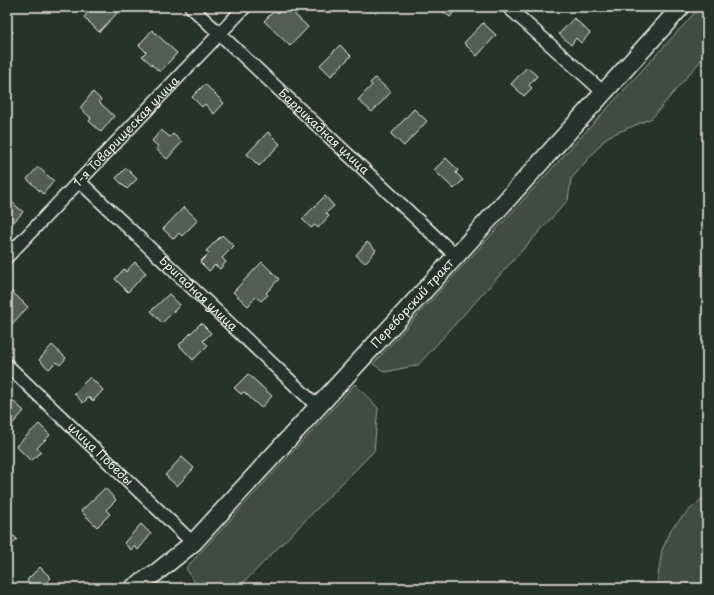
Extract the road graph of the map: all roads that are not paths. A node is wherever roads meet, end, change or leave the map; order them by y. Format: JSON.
{"nodes":[{"id":1,"x":191,"y":7,"type":"edge"},
{"id":2,"x":245,"y":7,"type":"edge"},
{"id":3,"x":508,"y":7,"type":"edge"},
{"id":4,"x":680,"y":7,"type":"edge"},
{"id":5,"x":219,"y":34,"type":"junction"},
{"id":6,"x":603,"y":92,"type":"junction"},
{"id":7,"x":79,"y":181,"type":"junction"},
{"id":8,"x":456,"y":256,"type":"junction"},
{"id":9,"x":7,"y":257,"type":"edge"},
{"id":10,"x":7,"y":365,"type":"edge"},
{"id":11,"x":318,"y":406,"type":"junction"},
{"id":12,"x":193,"y":542,"type":"junction"},
{"id":13,"x":133,"y":588,"type":"edge"}],
"edges":[{"from":1,"to":5,"type":"street","name":"Баррикадная улица"},
{"from":2,"to":5,"type":"street","name":"1-я Товарищеская улица"},
{"from":3,"to":6,"type":"street"},
{"from":4,"to":6,"type":"main road","name":"Переборский тракт"},
{"from":5,"to":7,"type":"street","name":"1-я Товарищеская улица"},
{"from":5,"to":8,"type":"street","name":"Баррикадная улица"},
{"from":6,"to":8,"type":"main road","name":"Переборский тракт"},
{"from":7,"to":9,"type":"street","name":"1-я Товарищеская улица"},
{"from":7,"to":11,"type":"street","name":"Бригадная улица"},
{"from":8,"to":11,"type":"main road","name":"Переборский тракт"},
{"from":10,"to":12,"type":"street","name":"улица Победы"},
{"from":11,"to":12,"type":"main road","name":"Переборский тракт"},
{"from":12,"to":13,"type":"main road","name":"Переборский тракт"}]}
